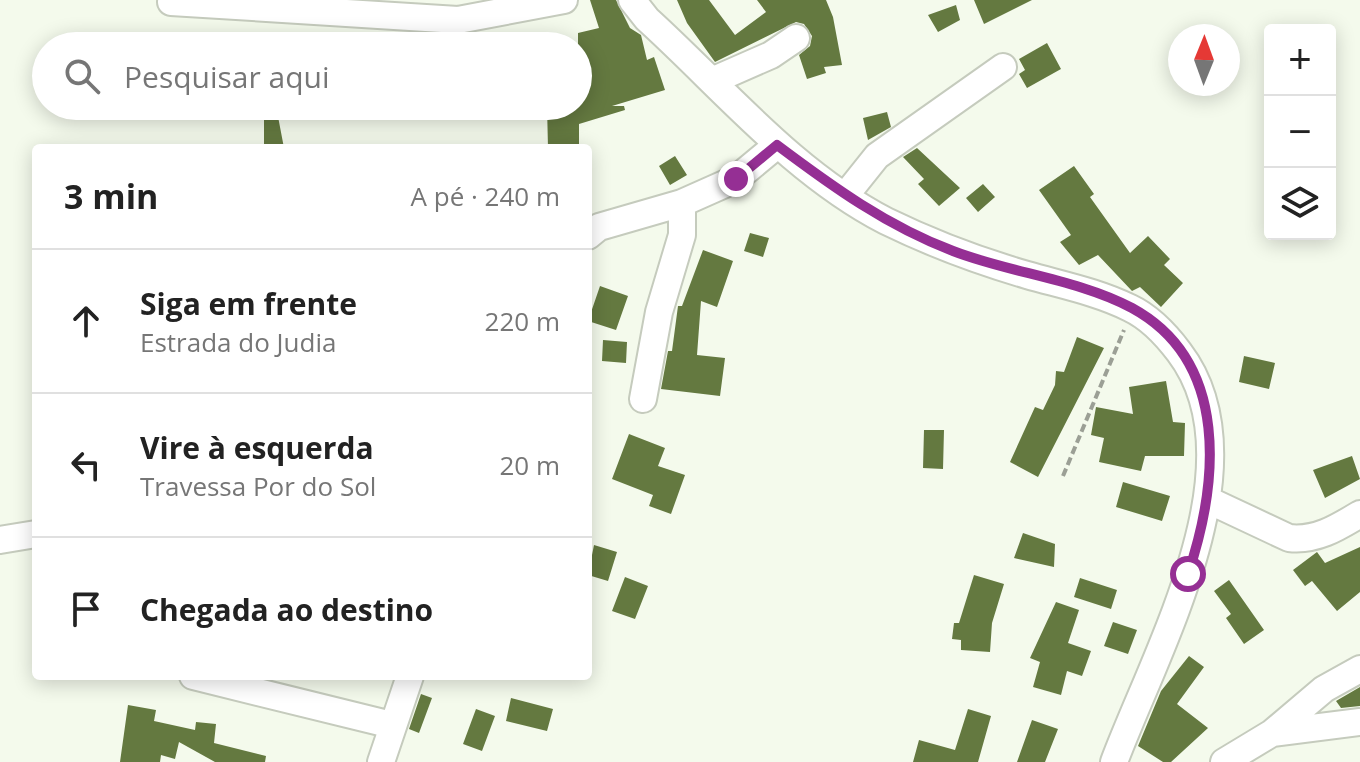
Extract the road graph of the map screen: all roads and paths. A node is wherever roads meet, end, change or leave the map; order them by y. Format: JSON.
{"nodes":[{"id":1,"x":564,"y":0,"type":"edge"},
{"id":2,"x":632,"y":0,"type":"edge"},
{"id":3,"x":171,"y":2,"type":"edge"},
{"id":4,"x":796,"y":38,"type":"dead end"},
{"id":5,"x":1003,"y":67,"type":"dead end"},
{"id":6,"x":714,"y":80,"type":"junction"},
{"id":7,"x":777,"y":145,"type":"junction"},
{"id":8,"x":845,"y":196,"type":"junction"},
{"id":9,"x":682,"y":203,"type":"junction"},
{"id":10,"x":592,"y":234,"type":"edge"},
{"id":11,"x":1133,"y":309,"type":"junction"},
{"id":12,"x":643,"y":399,"type":"dead end"},
{"id":13,"x":1063,"y":476,"type":"dead end"},
{"id":14,"x":1208,"y":500,"type":"junction"},
{"id":15,"x":1360,"y":514,"type":"edge"},
{"id":16,"x":32,"y":535,"type":"edge"},
{"id":17,"x":0,"y":540,"type":"edge"},
{"id":18,"x":1360,"y":669,"type":"edge"},
{"id":19,"x":209,"y":680,"type":"edge"},
{"id":20,"x":409,"y":680,"type":"edge"},
{"id":21,"x":1360,"y":722,"type":"edge"},
{"id":22,"x":392,"y":725,"type":"junction"},
{"id":23,"x":1272,"y":733,"type":"junction"},
{"id":24,"x":381,"y":762,"type":"edge"},
{"id":25,"x":1114,"y":762,"type":"edge"},
{"id":26,"x":1224,"y":762,"type":"edge"}],
"edges":[{"from":1,"to":3,"type":"street"},
{"from":2,"to":6,"type":"street"},
{"from":4,"to":6,"type":"street"},
{"from":5,"to":8,"type":"street"},
{"from":6,"to":7,"type":"street"},
{"from":7,"to":8,"type":"street"},
{"from":7,"to":9,"type":"street"},
{"from":8,"to":11,"type":"street"},
{"from":9,"to":10,"type":"street"},
{"from":9,"to":12,"type":"street"},
{"from":11,"to":13,"type":"path"},
{"from":11,"to":14,"type":"street"},
{"from":14,"to":15,"type":"street"},
{"from":14,"to":25,"type":"street"},
{"from":16,"to":17,"type":"street"},
{"from":18,"to":23,"type":"street"},
{"from":19,"to":22,"type":"street"},
{"from":20,"to":22,"type":"street"},
{"from":21,"to":23,"type":"street"},
{"from":22,"to":24,"type":"street"},
{"from":23,"to":26,"type":"street"}]}
